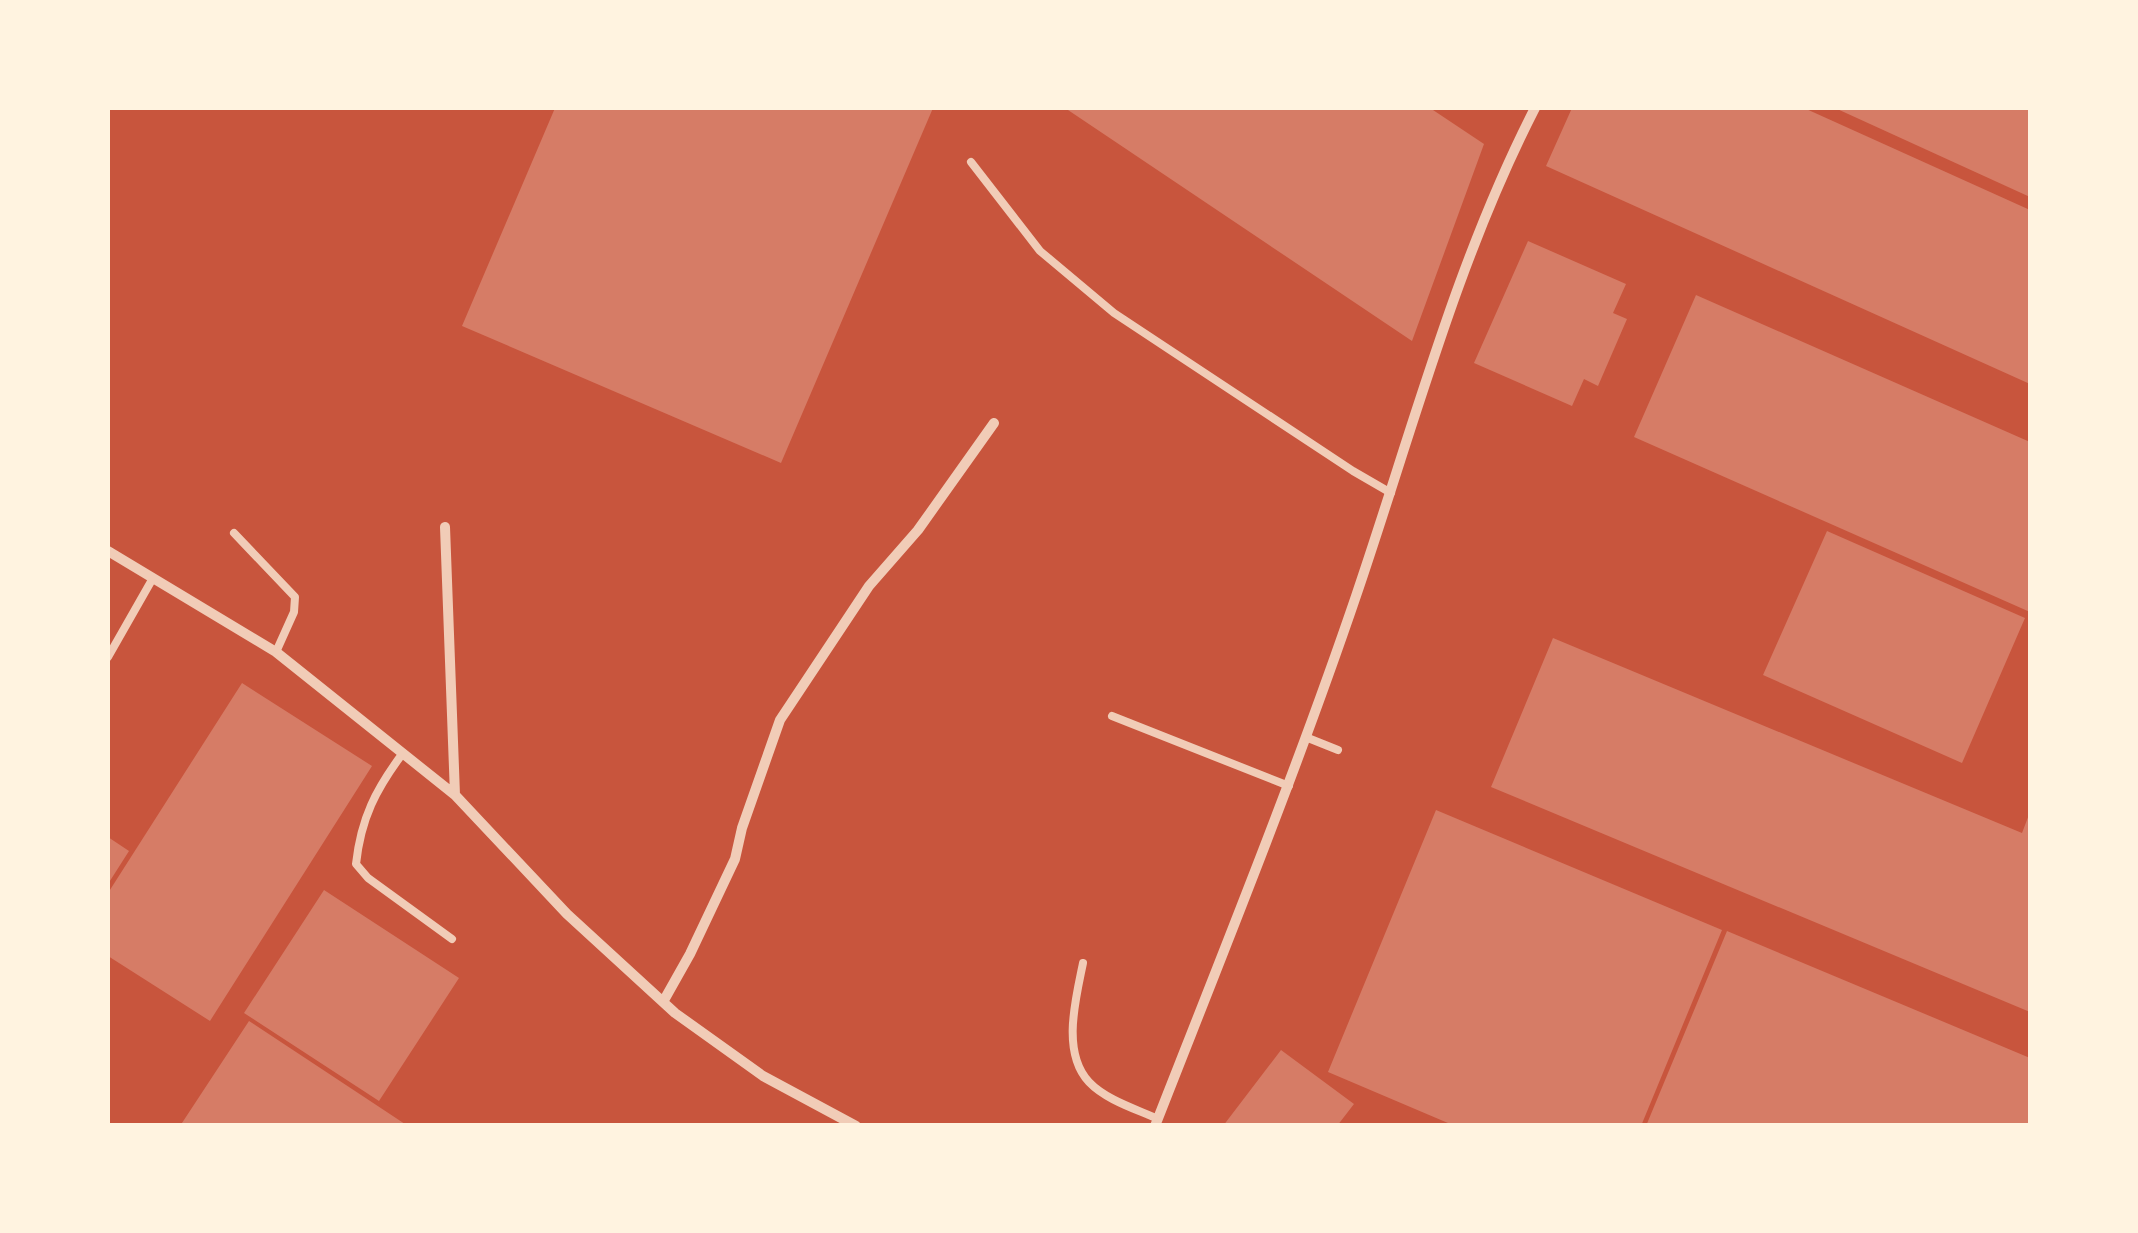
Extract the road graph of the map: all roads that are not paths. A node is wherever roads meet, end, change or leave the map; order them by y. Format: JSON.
{"nodes":[{"id":1,"x":1536,"y":108,"type":"edge"},
{"id":2,"x":972,"y":162,"type":"dead end"},
{"id":3,"x":994,"y":423,"type":"dead end"},
{"id":4,"x":1391,"y":493,"type":"junction"},
{"id":5,"x":445,"y":526,"type":"dead end"},
{"id":6,"x":234,"y":534,"type":"dead end"},
{"id":7,"x":108,"y":551,"type":"edge"},
{"id":8,"x":153,"y":578,"type":"junction"},
{"id":9,"x":276,"y":652,"type":"junction"},
{"id":10,"x":108,"y":657,"type":"edge"},
{"id":11,"x":1112,"y":716,"type":"dead end"},
{"id":12,"x":1308,"y":738,"type":"junction"},
{"id":13,"x":1338,"y":750,"type":"dead end"},
{"id":14,"x":403,"y":752,"type":"junction"},
{"id":15,"x":1289,"y":786,"type":"junction"},
{"id":16,"x":455,"y":795,"type":"junction"},
{"id":17,"x":452,"y":939,"type":"dead end"},
{"id":18,"x":1083,"y":962,"type":"dead end"},
{"id":19,"x":663,"y":1002,"type":"junction"},
{"id":20,"x":1157,"y":1122,"type":"edge"},
{"id":21,"x":856,"y":1126,"type":"edge"}],
"edges":[{"from":1,"to":4,"type":"street"},
{"from":2,"to":4,"type":"lane"},
{"from":3,"to":19,"type":"street"},
{"from":4,"to":12,"type":"street"},
{"from":5,"to":16,"type":"street"},
{"from":6,"to":9,"type":"lane"},
{"from":7,"to":8,"type":"street"},
{"from":8,"to":9,"type":"street"},
{"from":8,"to":10,"type":"lane"},
{"from":9,"to":14,"type":"street"},
{"from":11,"to":15,"type":"lane"},
{"from":12,"to":13,"type":"lane"},
{"from":12,"to":15,"type":"street"},
{"from":14,"to":16,"type":"street"},
{"from":14,"to":17,"type":"lane"},
{"from":15,"to":20,"type":"street"},
{"from":16,"to":19,"type":"street"},
{"from":18,"to":20,"type":"lane"},
{"from":19,"to":21,"type":"street"}]}
